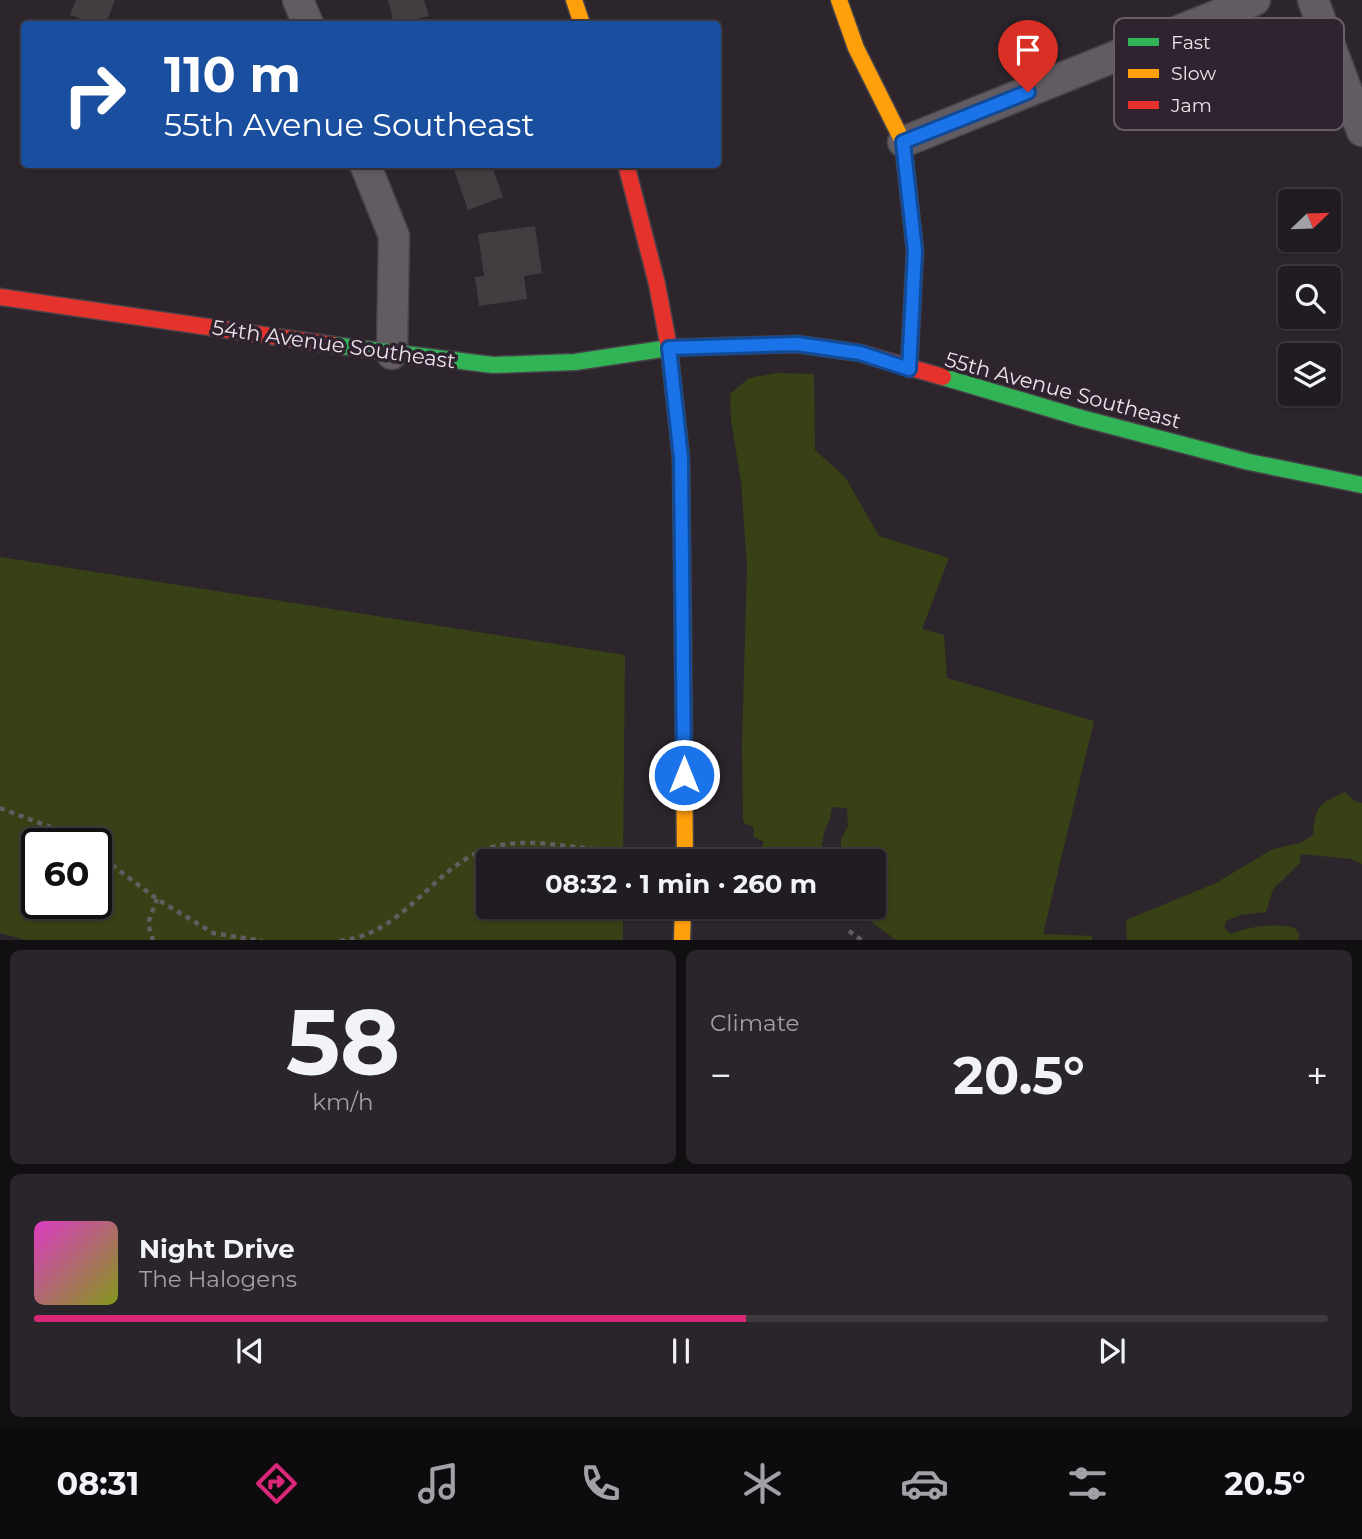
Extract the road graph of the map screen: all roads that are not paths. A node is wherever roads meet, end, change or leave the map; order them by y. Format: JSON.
{"nodes":[{"id":1,"x":298,"y":0,"type":"edge"},
{"id":2,"x":574,"y":0,"type":"edge"},
{"id":3,"x":839,"y":0,"type":"edge"},
{"id":4,"x":1255,"y":0,"type":"edge"},
{"id":5,"x":1313,"y":0,"type":"edge"},
{"id":6,"x":1210,"y":18,"type":"edge"},
{"id":7,"x":1320,"y":18,"type":"edge"},
{"id":8,"x":307,"y":21,"type":"edge"},
{"id":9,"x":581,"y":21,"type":"edge"},
{"id":10,"x":1114,"y":57,"type":"edge"},
{"id":11,"x":1344,"y":83,"type":"edge"},
{"id":12,"x":1362,"y":131,"type":"edge"},
{"id":13,"x":903,"y":142,"type":"junction"},
{"id":14,"x":367,"y":168,"type":"edge"},
{"id":15,"x":627,"y":168,"type":"edge"},
{"id":16,"x":0,"y":297,"type":"edge"},
{"id":17,"x":669,"y":348,"type":"junction"},
{"id":18,"x":392,"y":354,"type":"junction"},
{"id":19,"x":909,"y":369,"type":"junction"},
{"id":20,"x":1362,"y":485,"type":"edge"},
{"id":21,"x":685,"y":849,"type":"edge"},
{"id":22,"x":683,"y":919,"type":"edge"},
{"id":23,"x":682,"y":940,"type":"edge"}],
"edges":[{"from":1,"to":8,"type":"street"},
{"from":2,"to":9,"type":"street"},
{"from":3,"to":13,"type":"street"},
{"from":4,"to":6,"type":"street"},
{"from":5,"to":7,"type":"street"},
{"from":10,"to":13,"type":"street"},
{"from":11,"to":12,"type":"street"},
{"from":13,"to":19,"type":"street"},
{"from":14,"to":18,"type":"street"},
{"from":15,"to":17,"type":"street"},
{"from":16,"to":18,"type":"street","name":"54th Avenue Southeast"},
{"from":17,"to":18,"type":"street","name":"54th Avenue Southeast"},
{"from":17,"to":19,"type":"street","name":"55th Avenue Southeast"},
{"from":17,"to":21,"type":"street"},
{"from":19,"to":20,"type":"street","name":"55th Avenue Southeast"},
{"from":22,"to":23,"type":"street"}]}
